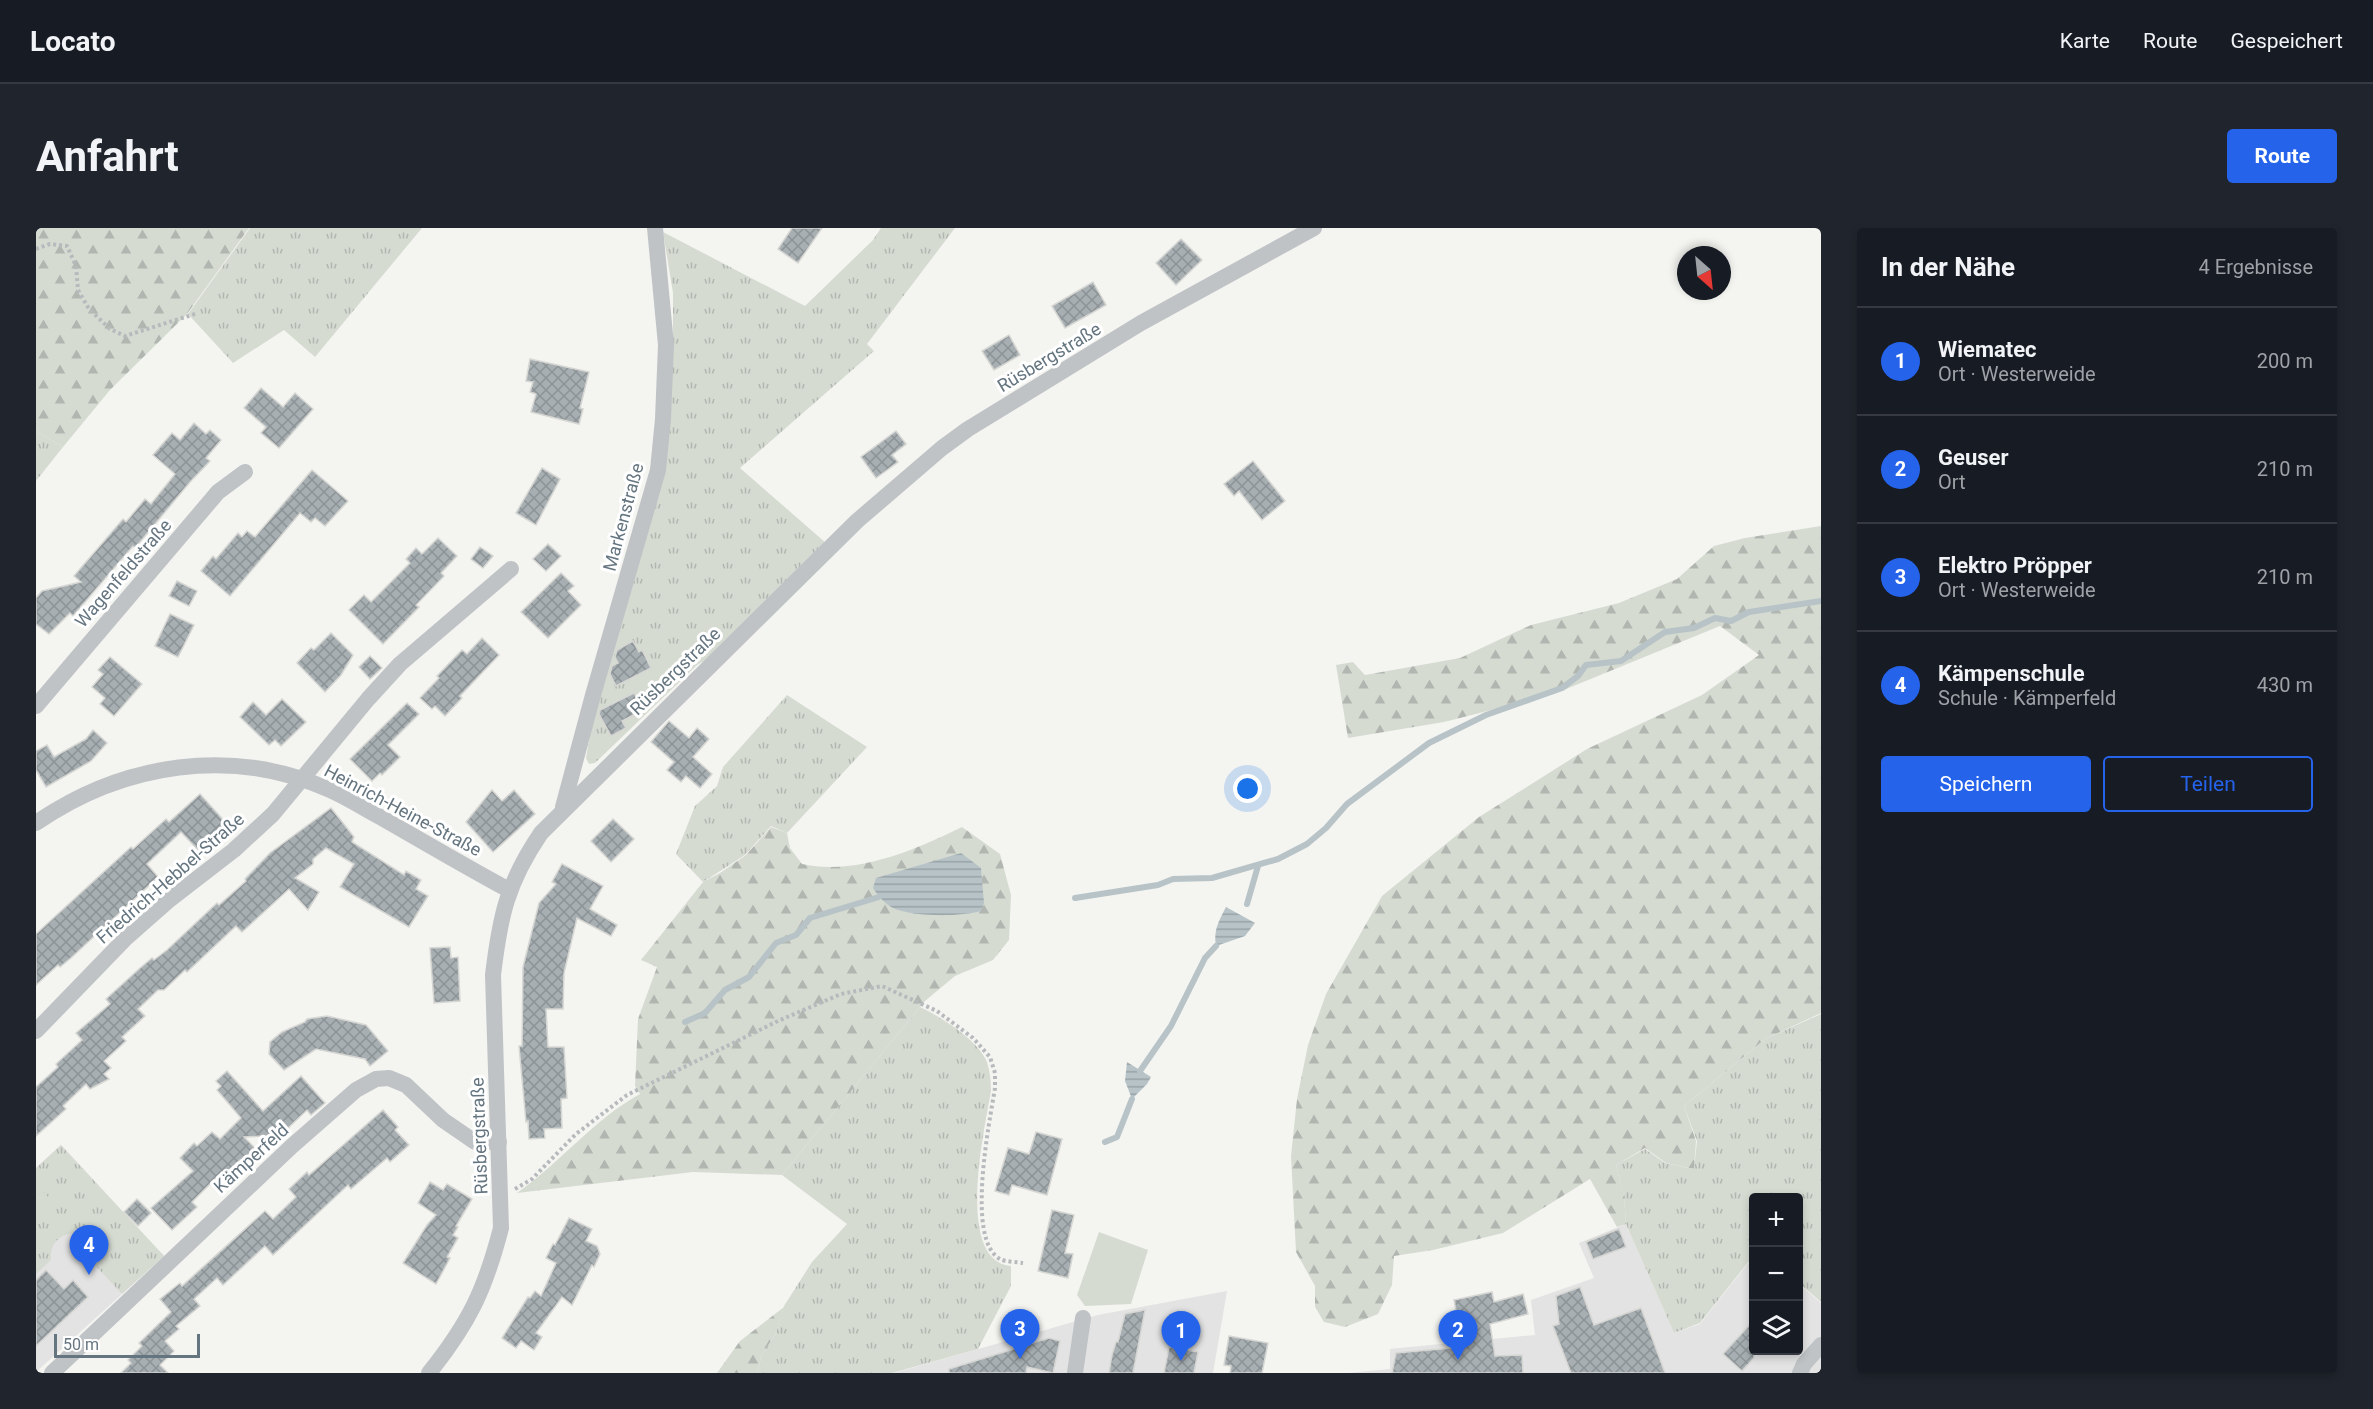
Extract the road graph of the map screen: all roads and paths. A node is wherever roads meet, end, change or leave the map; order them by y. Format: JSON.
{"nodes":[{"id":1,"x":655,"y":228,"type":"edge"},
{"id":2,"x":1314,"y":228,"type":"edge"},
{"id":3,"x":36,"y":249,"type":"edge"},
{"id":4,"x":198,"y":314,"type":"dead end"},
{"id":5,"x":245,"y":472,"type":"dead end"},
{"id":6,"x":511,"y":570,"type":"dead end"},
{"id":7,"x":36,"y":706,"type":"edge"},
{"id":8,"x":302,"y":780,"type":"junction"},
{"id":9,"x":563,"y":808,"type":"junction"},
{"id":10,"x":36,"y":823,"type":"edge"},
{"id":11,"x":509,"y":890,"type":"junction"},
{"id":12,"x":36,"y":1031,"type":"edge"},
{"id":13,"x":499,"y":1142,"type":"junction"},
{"id":14,"x":502,"y":1197,"type":"junction"},
{"id":15,"x":1023,"y":1263,"type":"dead end"},
{"id":16,"x":1083,"y":1318,"type":"dead end"},
{"id":17,"x":1821,"y":1345,"type":"edge"},
{"id":18,"x":52,"y":1373,"type":"edge"},
{"id":19,"x":429,"y":1373,"type":"edge"},
{"id":20,"x":1075,"y":1373,"type":"edge"},
{"id":21,"x":1800,"y":1373,"type":"edge"}],
"edges":[{"from":1,"to":9,"type":"street","name":"Markenstraße"},
{"from":2,"to":9,"type":"street","name":"Rüsbergstraße"},
{"from":3,"to":4,"type":"path"},
{"from":5,"to":7,"type":"street","name":"Wagenfeldstraße"},
{"from":6,"to":8,"type":"street","name":"Friedrich-Hebbel-Straße"},
{"from":8,"to":10,"type":"street","name":"Heinrich-Heine-Straße"},
{"from":8,"to":11,"type":"street","name":"Heinrich-Heine-Straße"},
{"from":8,"to":12,"type":"street","name":"Friedrich-Hebbel-Straße"},
{"from":9,"to":11,"type":"street","name":"Rüsbergstraße"},
{"from":11,"to":13,"type":"street","name":"Rüsbergstraße"},
{"from":13,"to":14,"type":"street","name":"Rüsbergstraße"},
{"from":13,"to":18,"type":"street","name":"Kämperfeld"},
{"from":14,"to":15,"type":"path"},
{"from":14,"to":19,"type":"street","name":"Rüsbergstraße"},
{"from":16,"to":20,"type":"street"},
{"from":17,"to":21,"type":"street"}]}
